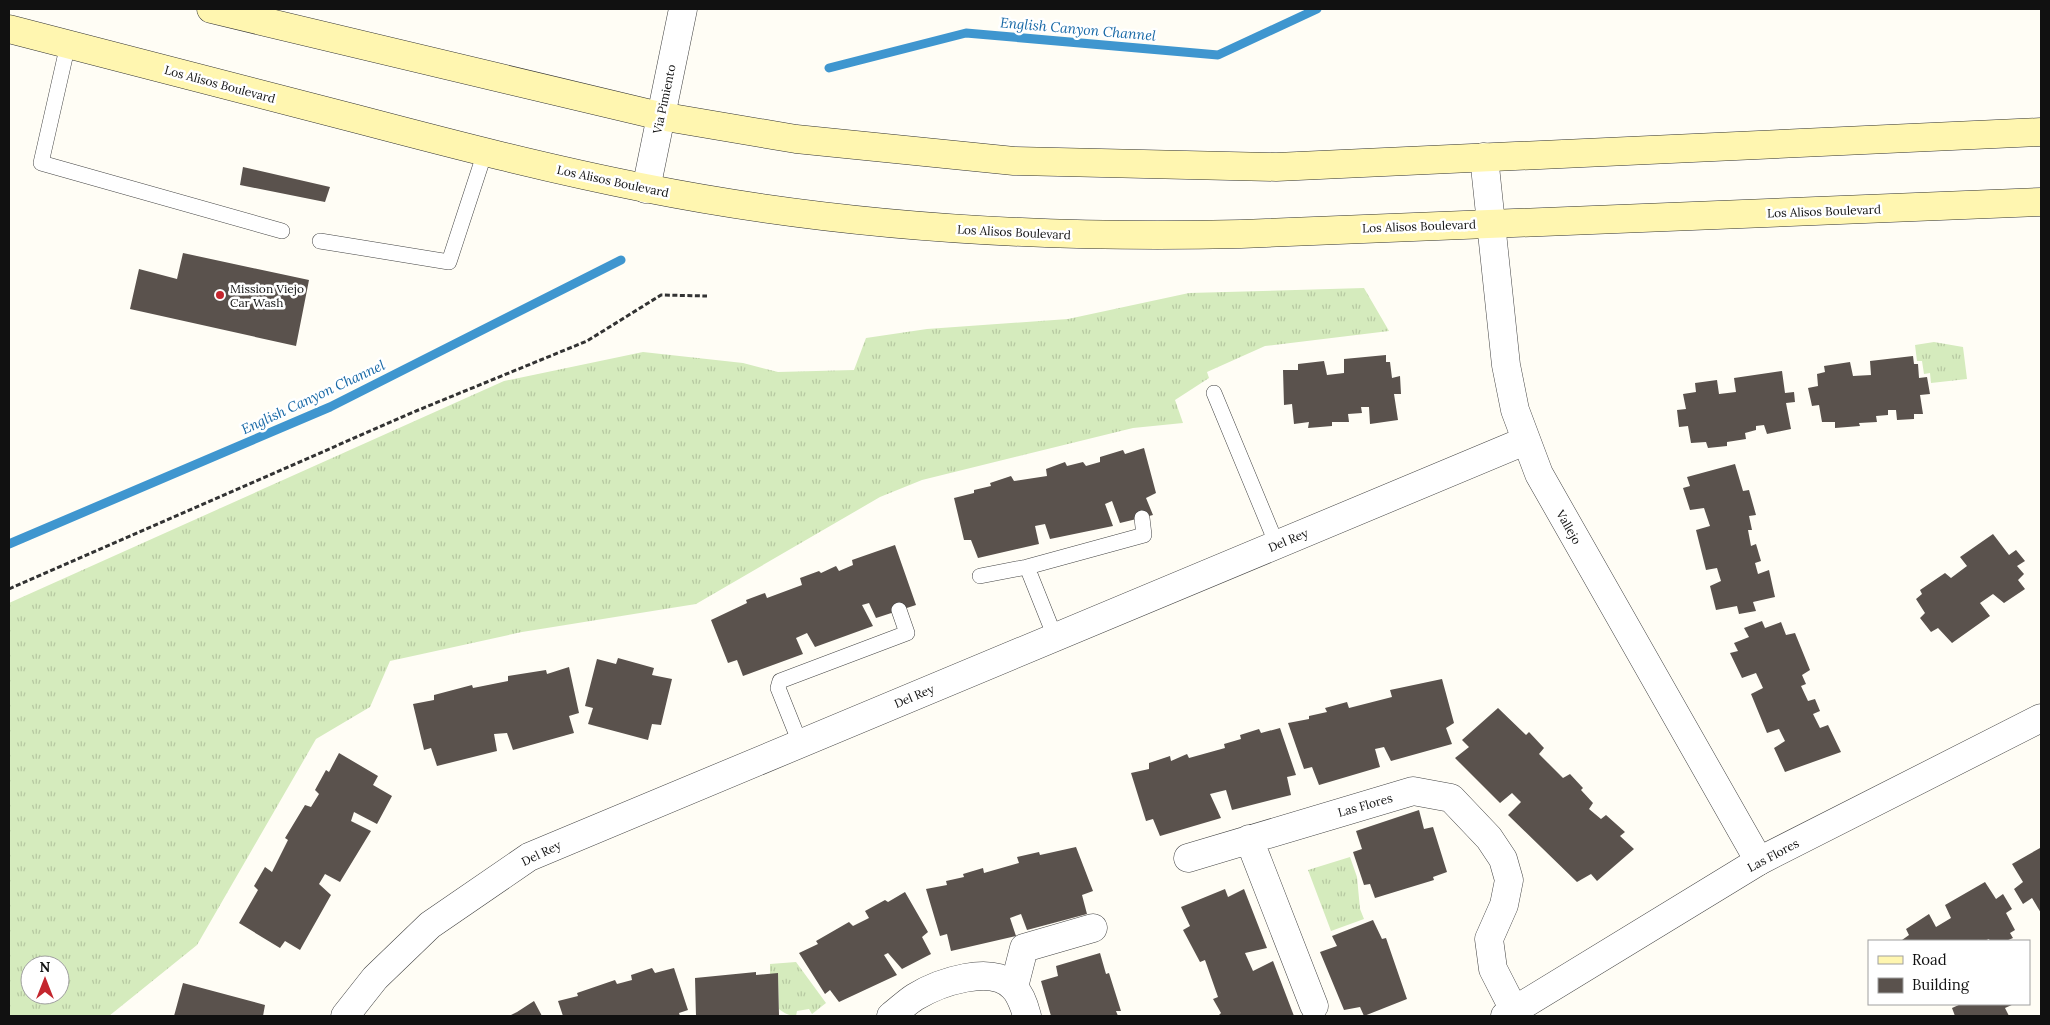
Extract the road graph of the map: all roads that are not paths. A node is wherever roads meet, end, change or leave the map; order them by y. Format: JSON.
{"nodes":[{"id":1,"x":210,"y":9,"type":"edge"},
{"id":2,"x":684,"y":9,"type":"edge"},
{"id":3,"x":9,"y":29,"type":"edge"},
{"id":4,"x":68,"y":44,"type":"junction"},
{"id":5,"x":660,"y":116,"type":"junction"},
{"id":6,"x":2041,"y":132,"type":"edge"},
{"id":7,"x":485,"y":152,"type":"junction"},
{"id":8,"x":1484,"y":158,"type":"junction"},
{"id":9,"x":646,"y":189,"type":"junction"},
{"id":10,"x":2041,"y":202,"type":"edge"},
{"id":11,"x":1490,"y":223,"type":"junction"},
{"id":12,"x":282,"y":231,"type":"dead end"},
{"id":13,"x":320,"y":241,"type":"dead end"},
{"id":14,"x":1214,"y":393,"type":"dead end"},
{"id":15,"x":1525,"y":441,"type":"junction"},
{"id":16,"x":1142,"y":518,"type":"dead end"},
{"id":17,"x":1277,"y":545,"type":"junction"},
{"id":18,"x":1028,"y":567,"type":"junction"},
{"id":19,"x":980,"y":576,"type":"dead end"},
{"id":20,"x":899,"y":610,"type":"dead end"},
{"id":21,"x":1055,"y":637,"type":"junction"},
{"id":22,"x":2041,"y":718,"type":"edge"},
{"id":23,"x":800,"y":743,"type":"junction"},
{"id":24,"x":1249,"y":839,"type":"junction"},
{"id":25,"x":1188,"y":858,"type":"dead end"},
{"id":26,"x":1759,"y":861,"type":"junction"},
{"id":27,"x":1093,"y":928,"type":"dead end"},
{"id":28,"x":1014,"y":987,"type":"junction"},
{"id":29,"x":1314,"y":1006,"type":"dead end"},
{"id":30,"x":1510,"y":1014,"type":"edge"},
{"id":31,"x":345,"y":1016,"type":"edge"},
{"id":32,"x":891,"y":1016,"type":"edge"},
{"id":33,"x":1027,"y":1016,"type":"edge"}],
"edges":[{"from":1,"to":5,"type":"main road"},
{"from":2,"to":5,"type":"street","name":"Via Pimiento"},
{"from":3,"to":4,"type":"main road","name":"Los Alisos Boulevard"},
{"from":4,"to":7,"type":"main road","name":"Los Alisos Boulevard"},
{"from":4,"to":12,"type":"lane"},
{"from":5,"to":8,"type":"main road"},
{"from":5,"to":9,"type":"street","name":"Via Pimiento"},
{"from":6,"to":8,"type":"main road"},
{"from":7,"to":9,"type":"main road","name":"Los Alisos Boulevard"},
{"from":7,"to":13,"type":"lane"},
{"from":8,"to":11,"type":"street","name":"Vallejo"},
{"from":9,"to":11,"type":"main road","name":"Los Alisos Boulevard"},
{"from":10,"to":11,"type":"main road","name":"Los Alisos Boulevard"},
{"from":11,"to":15,"type":"street","name":"Vallejo"},
{"from":14,"to":17,"type":"lane"},
{"from":15,"to":17,"type":"street","name":"Del Rey"},
{"from":15,"to":26,"type":"street","name":"Vallejo"},
{"from":16,"to":18,"type":"lane"},
{"from":17,"to":21,"type":"street","name":"Del Rey"},
{"from":18,"to":19,"type":"lane"},
{"from":18,"to":21,"type":"lane"},
{"from":20,"to":23,"type":"lane"},
{"from":21,"to":23,"type":"street","name":"Del Rey"},
{"from":22,"to":26,"type":"street","name":"Las Flores"},
{"from":23,"to":31,"type":"street","name":"Del Rey"},
{"from":24,"to":25,"type":"street","name":"Las Flores"},
{"from":24,"to":29,"type":"street"},
{"from":24,"to":30,"type":"street","name":"Las Flores"},
{"from":26,"to":30,"type":"street","name":"Las Flores"},
{"from":27,"to":28,"type":"street"},
{"from":28,"to":32,"type":"street"},
{"from":28,"to":33,"type":"street"}]}
